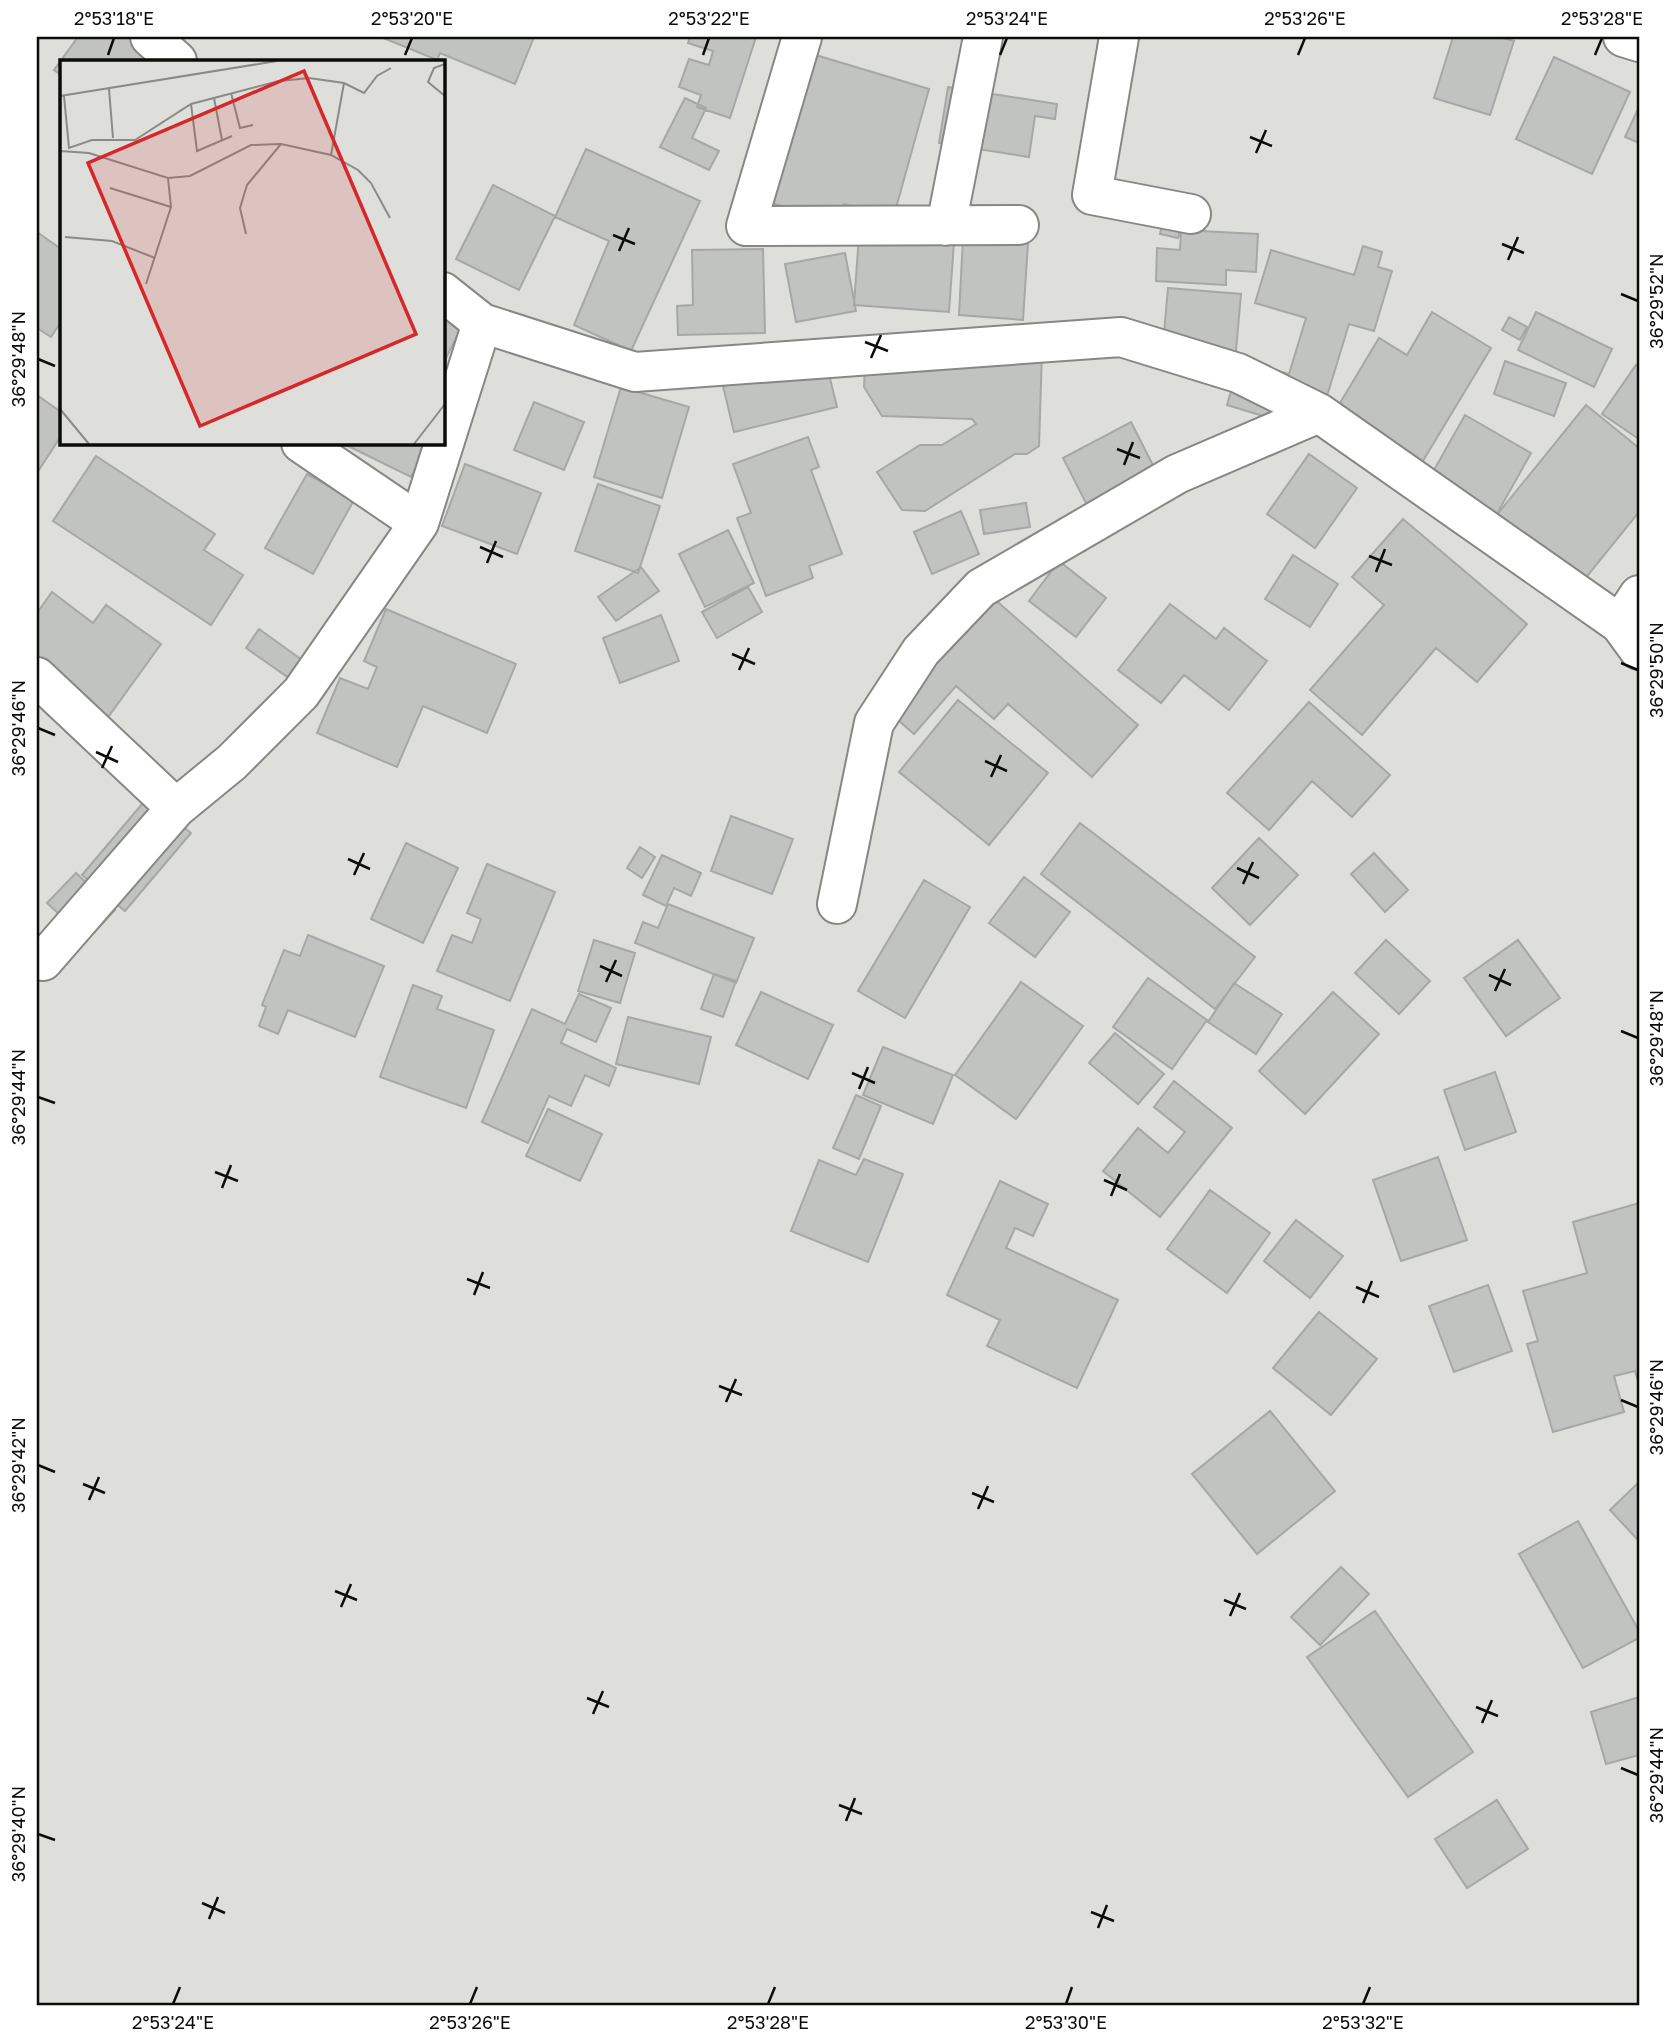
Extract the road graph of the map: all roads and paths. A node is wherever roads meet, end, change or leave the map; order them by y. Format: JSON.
{"nodes":[{"id":1,"x":150,"y":37,"type":"edge"},
{"id":2,"x":802,"y":37,"type":"edge"},
{"id":3,"x":983,"y":37,"type":"edge"},
{"id":4,"x":1119,"y":37,"type":"edge"},
{"id":5,"x":1623,"y":37,"type":"edge"},
{"id":6,"x":1639,"y":42,"type":"edge"},
{"id":7,"x":176,"y":60,"type":"edge"},
{"id":8,"x":1191,"y":214,"type":"dead end"},
{"id":9,"x":1019,"y":225,"type":"dead end"},
{"id":10,"x":946,"y":226,"type":"junction"},
{"id":11,"x":444,"y":293,"type":"edge"},
{"id":12,"x":482,"y":323,"type":"junction"},
{"id":13,"x":1319,"y":413,"type":"junction"},
{"id":14,"x":302,"y":444,"type":"edge"},
{"id":15,"x":444,"y":444,"type":"edge"},
{"id":16,"x":444,"y":444,"type":"edge"},
{"id":17,"x":419,"y":523,"type":"junction"},
{"id":18,"x":1633,"y":623,"type":"edge"},
{"id":19,"x":37,"y":677,"type":"edge"},
{"id":20,"x":176,"y":808,"type":"junction"},
{"id":21,"x":837,"y":904,"type":"dead end"},
{"id":22,"x":43,"y":961,"type":"dead end"}],
"edges":[{"from":1,"to":7,"type":"street"},
{"from":2,"to":10,"type":"street"},
{"from":3,"to":10,"type":"street"},
{"from":4,"to":8,"type":"street"},
{"from":5,"to":6,"type":"street"},
{"from":9,"to":10,"type":"street"},
{"from":11,"to":12,"type":"street"},
{"from":12,"to":13,"type":"street"},
{"from":12,"to":15,"type":"street"},
{"from":13,"to":18,"type":"street"},
{"from":13,"to":21,"type":"street"},
{"from":14,"to":17,"type":"street"},
{"from":16,"to":17,"type":"street"},
{"from":17,"to":20,"type":"street"},
{"from":19,"to":20,"type":"street"},
{"from":20,"to":22,"type":"street"}]}
